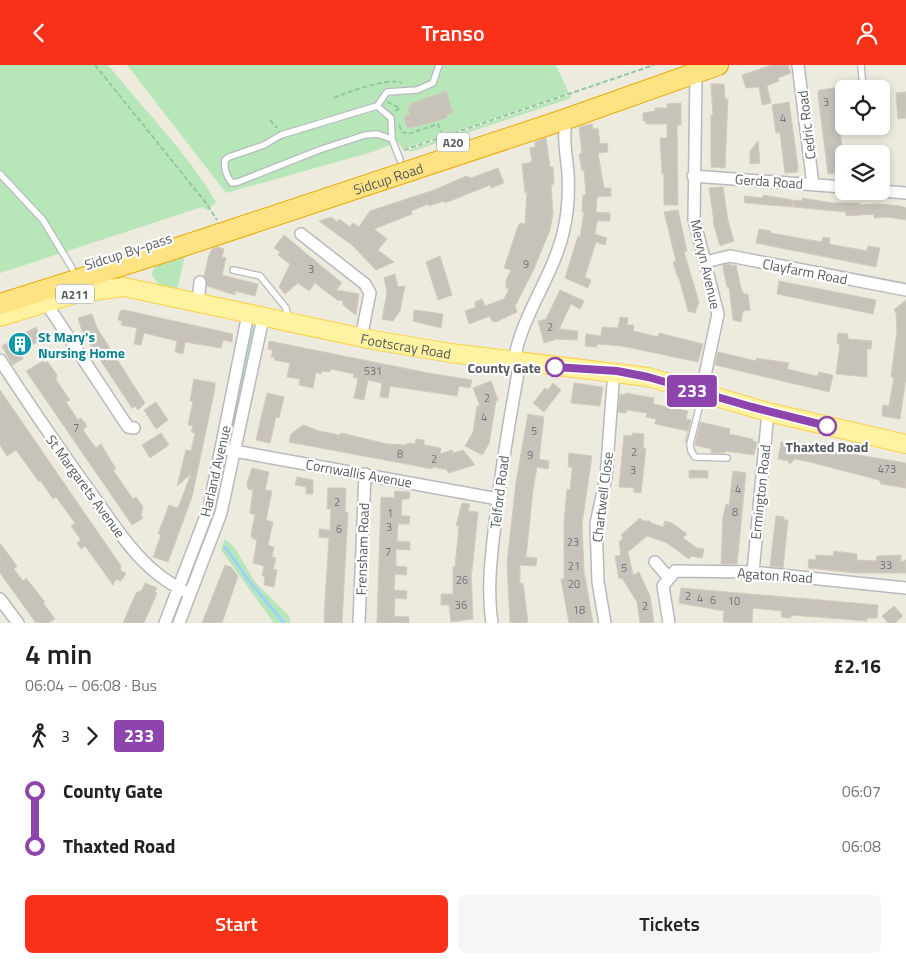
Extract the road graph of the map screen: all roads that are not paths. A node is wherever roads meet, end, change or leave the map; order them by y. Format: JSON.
{"nodes":[{"id":1,"x":440,"y":65,"type":"edge"},
{"id":2,"x":718,"y":65,"type":"edge"},
{"id":3,"x":798,"y":65,"type":"edge"},
{"id":4,"x":861,"y":65,"type":"edge"},
{"id":5,"x":688,"y":69,"type":"edge"},
{"id":6,"x":862,"y":80,"type":"edge"},
{"id":7,"x":379,"y":103,"type":"junction"},
{"id":8,"x":557,"y":122,"type":"junction"},
{"id":9,"x":392,"y":139,"type":"junction"},
{"id":10,"x":564,"y":141,"type":"junction"},
{"id":11,"x":399,"y":157,"type":"junction"},
{"id":12,"x":0,"y":174,"type":"edge"},
{"id":13,"x":694,"y":176,"type":"junction"},
{"id":14,"x":813,"y":185,"type":"junction"},
{"id":15,"x":835,"y":186,"type":"edge"},
{"id":16,"x":890,"y":192,"type":"edge"},
{"id":17,"x":906,"y":193,"type":"edge"},
{"id":18,"x":255,"y":209,"type":"joint"},
{"id":19,"x":302,"y":234,"type":"dead end"},
{"id":20,"x":170,"y":250,"type":"joint"},
{"id":21,"x":705,"y":263,"type":"junction"},
{"id":22,"x":72,"y":268,"type":"junction"},
{"id":23,"x":234,"y":270,"type":"dead end"},
{"id":24,"x":200,"y":282,"type":"dead end"},
{"id":25,"x":0,"y":289,"type":"edge"},
{"id":26,"x":906,"y":290,"type":"edge"},
{"id":27,"x":46,"y":303,"type":"junction"},
{"id":28,"x":198,"y":303,"type":"junction"},
{"id":29,"x":0,"y":304,"type":"edge"},
{"id":30,"x":256,"y":316,"type":"junction"},
{"id":31,"x":0,"y":317,"type":"edge"},
{"id":32,"x":287,"y":323,"type":"junction"},
{"id":33,"x":361,"y":338,"type":"junction"},
{"id":34,"x":0,"y":360,"type":"edge"},
{"id":35,"x":517,"y":361,"type":"junction"},
{"id":36,"x":614,"y":371,"type":"junction"},
{"id":37,"x":702,"y":394,"type":"junction"},
{"id":38,"x":768,"y":412,"type":"junction"},
{"id":39,"x":134,"y":428,"type":"dead end"},
{"id":40,"x":906,"y":444,"type":"edge"},
{"id":41,"x":221,"y":448,"type":"junction"},
{"id":42,"x":236,"y":451,"type":"junction"},
{"id":43,"x":726,"y":458,"type":"dead end"},
{"id":44,"x":365,"y":474,"type":"junction"},
{"id":45,"x":498,"y":499,"type":"junction"},
{"id":46,"x":655,"y":562,"type":"dead end"},
{"id":47,"x":752,"y":572,"type":"junction"},
{"id":48,"x":669,"y":578,"type":"junction"},
{"id":49,"x":906,"y":587,"type":"edge"},
{"id":50,"x":179,"y":588,"type":"junction"},
{"id":51,"x":191,"y":593,"type":"junction"},
{"id":52,"x":0,"y":599,"type":"edge"},
{"id":53,"x":18,"y":623,"type":"edge"},
{"id":54,"x":165,"y":623,"type":"edge"},
{"id":55,"x":179,"y":623,"type":"edge"},
{"id":56,"x":359,"y":623,"type":"edge"},
{"id":57,"x":492,"y":623,"type":"edge"},
{"id":58,"x":605,"y":623,"type":"edge"},
{"id":59,"x":670,"y":623,"type":"edge"}],
"edges":[{"from":1,"to":7,"type":"lane"},
{"from":2,"to":5,"type":"highway","name":"Sidcup Road","number":"A20"},
{"from":3,"to":14,"type":"street","name":"Cedric Road"},
{"from":4,"to":6,"type":"lane"},
{"from":5,"to":8,"type":"highway","name":"Sidcup Road","number":"A20"},
{"from":5,"to":11,"type":"highway","name":"Sidcup Road","number":"A20"},
{"from":5,"to":13,"type":"street","name":"Mervyn Avenue"},
{"from":7,"to":9,"type":"lane"},
{"from":7,"to":9,"type":"lane"},
{"from":8,"to":10,"type":"street"},
{"from":8,"to":10,"type":"street"},
{"from":8,"to":20,"type":"highway","name":"Sidcup Road","number":"A20"},
{"from":9,"to":11,"type":"lane"},
{"from":10,"to":35,"type":"street"},
{"from":11,"to":18,"type":"highway","name":"Sidcup Road","number":"A20"},
{"from":12,"to":22,"type":"lane"},
{"from":13,"to":14,"type":"street","name":"Gerda Road"},
{"from":13,"to":21,"type":"street","name":"Mervyn Avenue"},
{"from":14,"to":15,"type":"street","name":"Gerda Road"},
{"from":16,"to":17,"type":"street"},
{"from":18,"to":22,"type":"highway","name":"Sidcup By-pass","number":"A20"},
{"from":19,"to":33,"type":"street"},
{"from":20,"to":29,"type":"highway","name":"Sidcup By-pass","number":"A20"},
{"from":21,"to":26,"type":"street","name":"Clayfarm Road"},
{"from":21,"to":37,"type":"street","name":"Mervyn Avenue"},
{"from":22,"to":25,"type":"highway","name":"Sidcup By-pass","number":"A20"},
{"from":23,"to":32,"type":"lane"},
{"from":24,"to":28,"type":"street"},
{"from":27,"to":28,"type":"main road","name":"Footscray Road","number":"A211"},
{"from":27,"to":31,"type":"main road","number":"A211"},
{"from":27,"to":39,"type":"street"},
{"from":28,"to":30,"type":"main road","name":"Footscray Road","number":"A211"},
{"from":30,"to":32,"type":"main road","name":"Footscray Road","number":"A211"},
{"from":30,"to":41,"type":"street","name":"Harland Avenue"},
{"from":30,"to":42,"type":"street","name":"Harland Avenue"},
{"from":32,"to":33,"type":"main road","name":"Footscray Road","number":"A211"},
{"from":33,"to":35,"type":"main road","name":"Footscray Road","number":"A211"},
{"from":34,"to":50,"type":"street","name":"St Margarets Avenue"},
{"from":35,"to":36,"type":"main road","name":"Footscray Road","number":"A211"},
{"from":35,"to":45,"type":"street","name":"Telford Road"},
{"from":36,"to":37,"type":"main road","name":"Footscray Road","number":"A211"},
{"from":36,"to":58,"type":"street","name":"Chartwell Close"},
{"from":37,"to":38,"type":"main road","name":"Footscray Road","number":"A211"},
{"from":37,"to":43,"type":"lane"},
{"from":38,"to":40,"type":"main road","name":"Footscray Road","number":"A211"},
{"from":38,"to":47,"type":"street","name":"Ermington Road"},
{"from":41,"to":42,"type":"street","name":"Cornwallis Avenue"},
{"from":41,"to":50,"type":"street","name":"Harland Avenue"},
{"from":42,"to":44,"type":"street","name":"Cornwallis Avenue"},
{"from":42,"to":51,"type":"street","name":"Harland Avenue"},
{"from":44,"to":45,"type":"street","name":"Cornwallis Avenue"},
{"from":44,"to":56,"type":"street","name":"Frensham Road"},
{"from":45,"to":57,"type":"street","name":"Telford Road"},
{"from":46,"to":48,"type":"street"},
{"from":47,"to":48,"type":"street","name":"Agaton Road"},
{"from":47,"to":49,"type":"street","name":"Agaton Road"},
{"from":48,"to":59,"type":"street"},
{"from":50,"to":51,"type":"street","name":"St Margarets Avenue"},
{"from":50,"to":54,"type":"street","name":"Harland Avenue"},
{"from":51,"to":55,"type":"street","name":"Harland Avenue"},
{"from":52,"to":53,"type":"street"}]}
